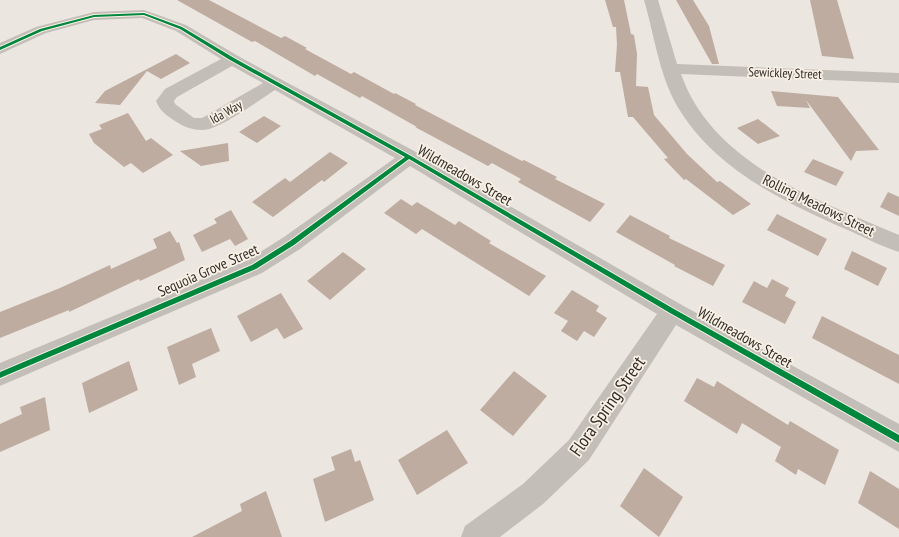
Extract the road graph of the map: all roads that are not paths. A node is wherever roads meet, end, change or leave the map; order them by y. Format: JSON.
{"nodes":[{"id":1,"x":651,"y":0,"type":"edge"},
{"id":2,"x":0,"y":49,"type":"edge"},
{"id":3,"x":232,"y":59,"type":"junction"},
{"id":4,"x":672,"y":69,"type":"junction"},
{"id":5,"x":899,"y":78,"type":"edge"},
{"id":6,"x":275,"y":83,"type":"junction"},
{"id":7,"x":409,"y":157,"type":"junction"},
{"id":8,"x":899,"y":244,"type":"edge"},
{"id":9,"x":672,"y":311,"type":"junction"},
{"id":10,"x":0,"y":375,"type":"edge"},
{"id":11,"x":899,"y":439,"type":"edge"},
{"id":12,"x":476,"y":537,"type":"edge"}],
"edges":[{"from":1,"to":4,"type":"street","name":"Rolling Meadows Street"},
{"from":2,"to":3,"type":"street","name":"Wildmeadows Street"},
{"from":3,"to":6,"type":"street","name":"Wildmeadows Street"},
{"from":3,"to":6,"type":"street","name":"Ida Way"},
{"from":4,"to":5,"type":"street","name":"Sewickley Street"},
{"from":4,"to":8,"type":"street","name":"Rolling Meadows Street"},
{"from":6,"to":7,"type":"street","name":"Wildmeadows Street"},
{"from":7,"to":9,"type":"street","name":"Wildmeadows Street"},
{"from":7,"to":10,"type":"street","name":"Sequoia Grove Street"},
{"from":9,"to":11,"type":"street","name":"Wildmeadows Street"},
{"from":9,"to":12,"type":"street","name":"Flora Spring Street"}]}
